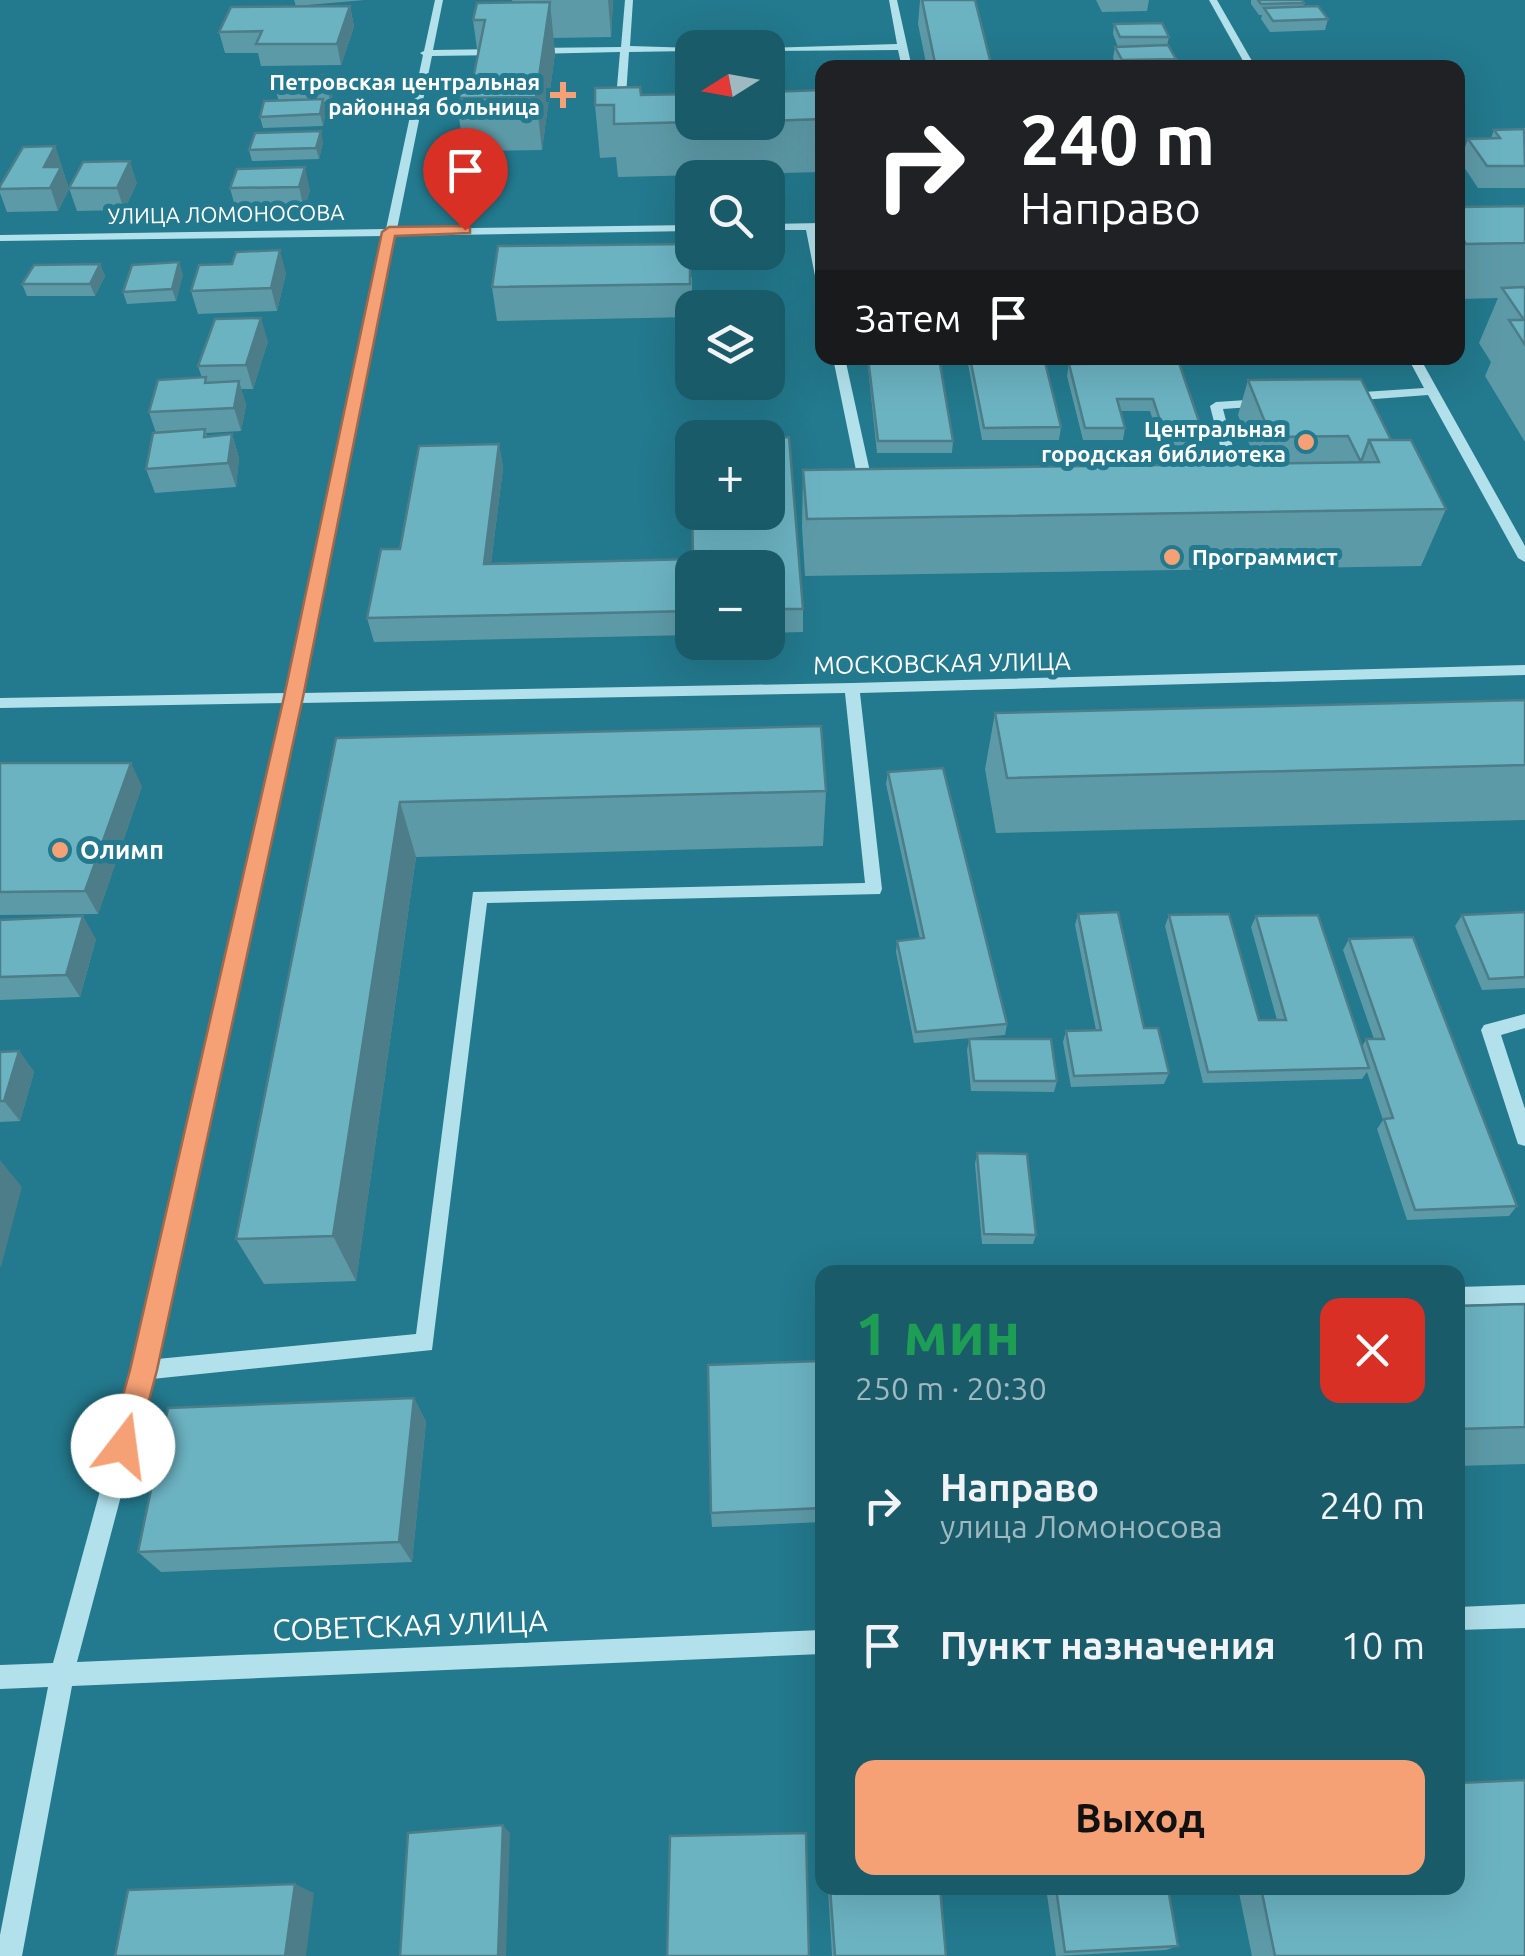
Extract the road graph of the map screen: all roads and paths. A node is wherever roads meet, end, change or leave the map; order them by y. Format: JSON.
{"nodes":[{"id":1,"x":439,"y":0,"type":"edge"},
{"id":2,"x":629,"y":0,"type":"edge"},
{"id":3,"x":893,"y":0,"type":"edge"},
{"id":4,"x":1213,"y":0,"type":"edge"},
{"id":5,"x":902,"y":47,"type":"junction"},
{"id":6,"x":675,"y":48,"type":"edge"},
{"id":7,"x":785,"y":48,"type":"edge"},
{"id":8,"x":626,"y":49,"type":"junction"},
{"id":9,"x":425,"y":53,"type":"junction"},
{"id":10,"x":906,"y":60,"type":"edge"},
{"id":11,"x":1247,"y":60,"type":"edge"},
{"id":12,"x":620,"y":115,"type":"edge"},
{"id":13,"x":815,"y":226,"type":"edge"},
{"id":14,"x":785,"y":227,"type":"edge"},
{"id":15,"x":675,"y":228,"type":"edge"},
{"id":16,"x":389,"y":232,"type":"junction"},
{"id":17,"x":0,"y":238,"type":"edge"},
{"id":18,"x":840,"y":365,"type":"edge"},
{"id":19,"x":1418,"y":365,"type":"edge"},
{"id":20,"x":1432,"y":391,"type":"junction"},
{"id":21,"x":1334,"y":398,"type":"edge"},
{"id":22,"x":1275,"y":402,"type":"edge"},
{"id":23,"x":888,"y":498,"type":"edge"},
{"id":24,"x":1220,"y":498,"type":"edge"},
{"id":25,"x":1525,"y":558,"type":"edge"},
{"id":26,"x":1525,"y":670,"type":"edge"},
{"id":27,"x":852,"y":688,"type":"junction"},
{"id":28,"x":294,"y":697,"type":"junction"},
{"id":29,"x":0,"y":704,"type":"edge"},
{"id":30,"x":1525,"y":1021,"type":"edge"},
{"id":31,"x":1525,"y":1138,"type":"edge"},
{"id":32,"x":1525,"y":1294,"type":"edge"},
{"id":33,"x":1465,"y":1296,"type":"edge"},
{"id":34,"x":144,"y":1370,"type":"junction"},
{"id":35,"x":1525,"y":1616,"type":"edge"},
{"id":36,"x":1465,"y":1619,"type":"edge"},
{"id":37,"x":815,"y":1642,"type":"edge"},
{"id":38,"x":62,"y":1675,"type":"junction"},
{"id":39,"x":0,"y":1676,"type":"edge"},
{"id":40,"x":9,"y":1956,"type":"edge"}],
"edges":[{"from":1,"to":9,"type":"street"},
{"from":2,"to":8,"type":"street"},
{"from":3,"to":5,"type":"street"},
{"from":4,"to":11,"type":"street"},
{"from":5,"to":7,"type":"street"},
{"from":5,"to":10,"type":"street"},
{"from":6,"to":8,"type":"street"},
{"from":8,"to":9,"type":"street"},
{"from":8,"to":12,"type":"street"},
{"from":9,"to":16,"type":"street"},
{"from":13,"to":14,"type":"street"},
{"from":15,"to":16,"type":"street","name":"УЛИЦА ЛОМОНОСОВА"},
{"from":16,"to":17,"type":"street","name":"УЛИЦА ЛОМОНОСОВА"},
{"from":16,"to":28,"type":"street"},
{"from":18,"to":23,"type":"street"},
{"from":19,"to":20,"type":"street"},
{"from":20,"to":21,"type":"street"},
{"from":20,"to":25,"type":"street"},
{"from":22,"to":24,"type":"street"},
{"from":26,"to":27,"type":"street","name":"МОСКОВСКАЯ УЛИЦА"},
{"from":27,"to":28,"type":"street","name":"МОСКОВСКАЯ УЛИЦА"},
{"from":27,"to":34,"type":"street"},
{"from":28,"to":29,"type":"street","name":"МОСКОВСКАЯ УЛИЦА"},
{"from":28,"to":34,"type":"street"},
{"from":30,"to":31,"type":"street"},
{"from":32,"to":33,"type":"street"},
{"from":34,"to":38,"type":"street"},
{"from":35,"to":36,"type":"street"},
{"from":37,"to":38,"type":"street","name":"СОВЕТСКАЯ УЛИЦА"},
{"from":38,"to":39,"type":"street","name":"СОВЕТСКАЯ УЛИЦА"},
{"from":38,"to":40,"type":"street"}]}
